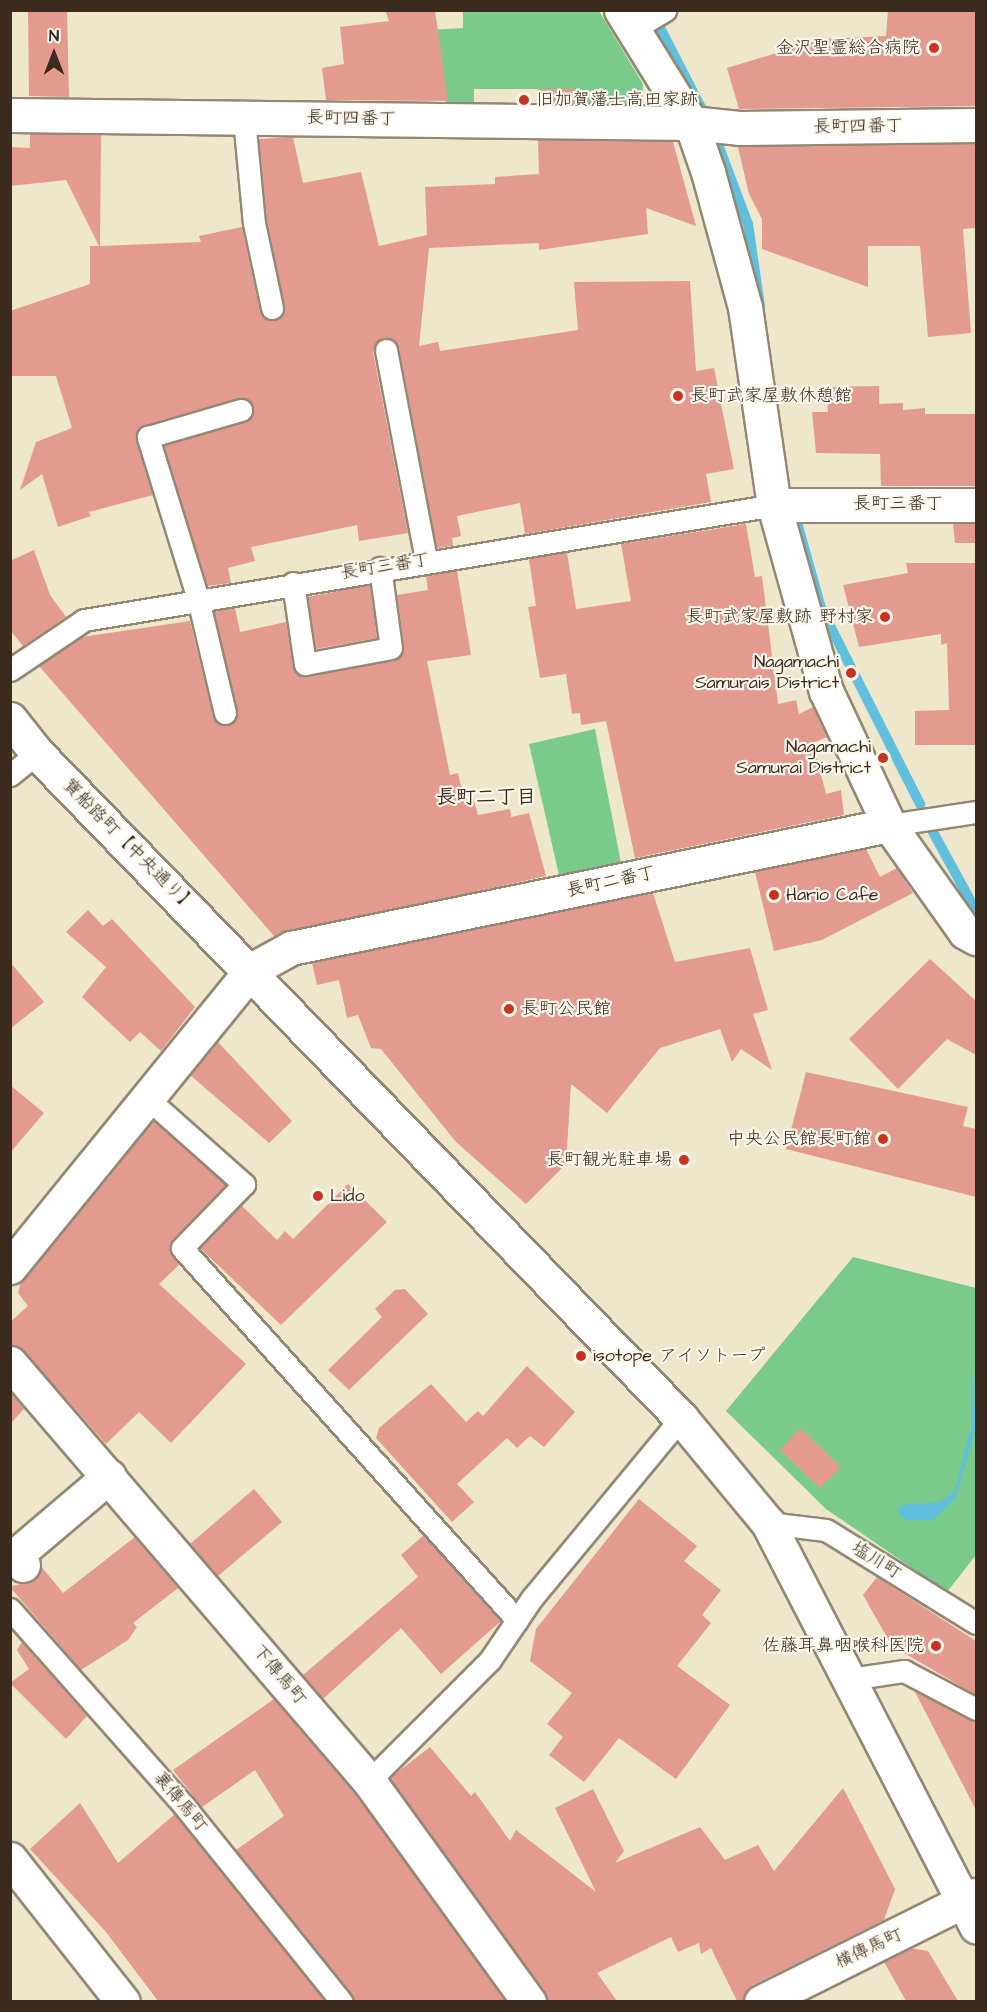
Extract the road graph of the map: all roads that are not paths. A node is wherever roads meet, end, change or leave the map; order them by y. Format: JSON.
{"nodes":[{"id":1,"x":665,"y":12,"type":"edge"},
{"id":2,"x":627,"y":20,"type":"edge"},
{"id":3,"x":10,"y":115,"type":"edge"},
{"id":4,"x":244,"y":118,"type":"junction"},
{"id":5,"x":691,"y":123,"type":"junction"},
{"id":6,"x":976,"y":125,"type":"edge"},
{"id":7,"x":272,"y":308,"type":"dead end"},
{"id":8,"x":386,"y":350,"type":"dead end"},
{"id":9,"x":241,"y":410,"type":"dead end"},
{"id":10,"x":774,"y":505,"type":"junction"},
{"id":11,"x":976,"y":505,"type":"edge"},
{"id":12,"x":426,"y":560,"type":"junction"},
{"id":13,"x":380,"y":568,"type":"junction"},
{"id":14,"x":293,"y":583,"type":"junction"},
{"id":15,"x":198,"y":599,"type":"junction"},
{"id":16,"x":10,"y":670,"type":"edge"},
{"id":17,"x":225,"y":713,"type":"dead end"},
{"id":18,"x":10,"y":719,"type":"edge"},
{"id":19,"x":37,"y":753,"type":"junction"},
{"id":20,"x":10,"y":775,"type":"edge"},
{"id":21,"x":976,"y":812,"type":"edge"},
{"id":22,"x":889,"y":825,"type":"junction"},
{"id":23,"x":976,"y":938,"type":"edge"},
{"id":24,"x":251,"y":970,"type":"junction"},
{"id":25,"x":147,"y":1098,"type":"junction"},
{"id":26,"x":10,"y":1267,"type":"edge"},
{"id":27,"x":10,"y":1363,"type":"edge"},
{"id":28,"x":681,"y":1418,"type":"junction"},
{"id":29,"x":109,"y":1476,"type":"junction"},
{"id":30,"x":768,"y":1523,"type":"junction"},
{"id":31,"x":17,"y":1571,"type":"edge"},
{"id":32,"x":10,"y":1609,"type":"edge"},
{"id":33,"x":517,"y":1620,"type":"junction"},
{"id":34,"x":976,"y":1623,"type":"edge"},
{"id":35,"x":850,"y":1679,"type":"junction"},
{"id":36,"x":976,"y":1709,"type":"edge"},
{"id":37,"x":369,"y":1781,"type":"junction"},
{"id":38,"x":10,"y":1859,"type":"edge"},
{"id":39,"x":972,"y":1909,"type":"edge"},
{"id":40,"x":123,"y":2001,"type":"edge"},
{"id":41,"x":342,"y":2001,"type":"edge"},
{"id":42,"x":530,"y":2001,"type":"edge"},
{"id":43,"x":761,"y":2001,"type":"edge"}],
"edges":[{"from":1,"to":2,"type":"lane"},
{"from":2,"to":5,"type":"street"},
{"from":3,"to":4,"type":"street","name":"長町四番丁"},
{"from":4,"to":5,"type":"street","name":"長町四番丁"},
{"from":4,"to":7,"type":"lane"},
{"from":5,"to":6,"type":"street","name":"長町四番丁"},
{"from":5,"to":10,"type":"street"},
{"from":8,"to":12,"type":"lane"},
{"from":9,"to":15,"type":"lane"},
{"from":10,"to":11,"type":"street","name":"長町三番丁"},
{"from":10,"to":12,"type":"lane","name":"長町三番丁"},
{"from":10,"to":22,"type":"street"},
{"from":12,"to":13,"type":"lane","name":"長町三番丁"},
{"from":13,"to":14,"type":"lane","name":"長町三番丁"},
{"from":13,"to":14,"type":"lane"},
{"from":14,"to":15,"type":"lane","name":"長町三番丁"},
{"from":15,"to":16,"type":"lane","name":"長町三番丁"},
{"from":15,"to":17,"type":"lane"},
{"from":18,"to":19,"type":"street","name":"寶船路町【中央通り】"},
{"from":19,"to":20,"type":"lane"},
{"from":19,"to":24,"type":"street","name":"寶船路町【中央通り】"},
{"from":21,"to":22,"type":"lane","name":"長町二番丁"},
{"from":22,"to":23,"type":"street"},
{"from":22,"to":24,"type":"street","name":"長町二番丁"},
{"from":24,"to":25,"type":"street"},
{"from":24,"to":28,"type":"street","name":"寶船路町【中央通り】"},
{"from":25,"to":26,"type":"street"},
{"from":25,"to":33,"type":"lane"},
{"from":27,"to":29,"type":"street","name":"下傳馬町"},
{"from":28,"to":30,"type":"street","name":"寶船路町【中央通り】"},
{"from":28,"to":33,"type":"lane"},
{"from":29,"to":31,"type":"street"},
{"from":29,"to":37,"type":"street","name":"下傳馬町"},
{"from":30,"to":34,"type":"lane","name":"塩川町"},
{"from":30,"to":35,"type":"street","name":"寶船路町【中央通り】"},
{"from":32,"to":41,"type":"lane","name":"裏傳馬町"},
{"from":33,"to":37,"type":"lane"},
{"from":35,"to":36,"type":"lane"},
{"from":35,"to":39,"type":"street","name":"寶船路町【中央通り】"},
{"from":37,"to":42,"type":"street","name":"下傳馬町"},
{"from":38,"to":40,"type":"street"},
{"from":39,"to":43,"type":"street","name":"横傳馬町"}]}
